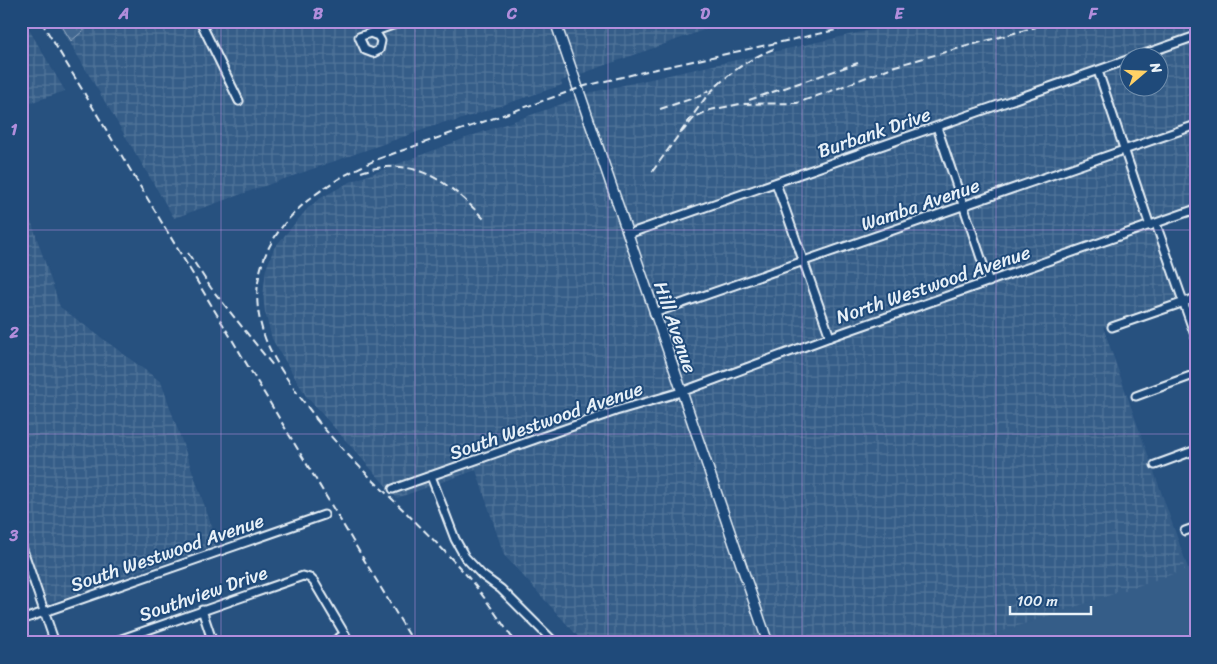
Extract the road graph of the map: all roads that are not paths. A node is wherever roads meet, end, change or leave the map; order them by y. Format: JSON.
{"nodes":[{"id":1,"x":200,"y":21,"type":"edge"},
{"id":2,"x":404,"y":21,"type":"edge"},
{"id":3,"x":555,"y":21,"type":"edge"},
{"id":4,"x":370,"y":33,"type":"dead end"},
{"id":5,"x":1196,"y":36,"type":"edge"},
{"id":6,"x":1161,"y":48,"type":"edge"},
{"id":7,"x":1120,"y":62,"type":"edge"},
{"id":8,"x":1098,"y":71,"type":"junction"},
{"id":9,"x":239,"y":101,"type":"dead end"},
{"id":10,"x":1196,"y":125,"type":"edge"},
{"id":11,"x":937,"y":127,"type":"junction"},
{"id":12,"x":1124,"y":150,"type":"junction"},
{"id":13,"x":776,"y":183,"type":"junction"},
{"id":14,"x":963,"y":206,"type":"junction"},
{"id":15,"x":1196,"y":210,"type":"edge"},
{"id":16,"x":1153,"y":225,"type":"junction"},
{"id":17,"x":628,"y":234,"type":"junction"},
{"id":18,"x":804,"y":262,"type":"junction"},
{"id":19,"x":989,"y":282,"type":"junction"},
{"id":20,"x":1196,"y":298,"type":"edge"},
{"id":21,"x":1184,"y":303,"type":"junction"},
{"id":22,"x":654,"y":313,"type":"junction"},
{"id":23,"x":1112,"y":327,"type":"dead end"},
{"id":24,"x":830,"y":337,"type":"junction"},
{"id":25,"x":1196,"y":338,"type":"edge"},
{"id":26,"x":1196,"y":374,"type":"edge"},
{"id":27,"x":681,"y":392,"type":"junction"},
{"id":28,"x":1136,"y":396,"type":"dead end"},
{"id":29,"x":1196,"y":450,"type":"edge"},
{"id":30,"x":1154,"y":465,"type":"dead end"},
{"id":31,"x":431,"y":476,"type":"junction"},
{"id":32,"x":393,"y":489,"type":"dead end"},
{"id":33,"x":324,"y":515,"type":"dead end"},
{"id":34,"x":1196,"y":527,"type":"edge"},
{"id":35,"x":1185,"y":531,"type":"dead end"},
{"id":36,"x":21,"y":544,"type":"edge"},
{"id":37,"x":202,"y":610,"type":"junction"},
{"id":38,"x":44,"y":612,"type":"junction"},
{"id":39,"x":21,"y":620,"type":"edge"},
{"id":40,"x":345,"y":634,"type":"junction"},
{"id":41,"x":131,"y":635,"type":"junction"},
{"id":42,"x":55,"y":643,"type":"edge"},
{"id":43,"x":110,"y":643,"type":"edge"},
{"id":44,"x":134,"y":643,"type":"edge"},
{"id":45,"x":213,"y":643,"type":"edge"},
{"id":46,"x":331,"y":643,"type":"edge"},
{"id":47,"x":350,"y":643,"type":"edge"},
{"id":48,"x":555,"y":643,"type":"edge"},
{"id":49,"x":768,"y":643,"type":"edge"}],
"edges":[{"from":1,"to":9,"type":"street"},
{"from":2,"to":4,"type":"street"},
{"from":3,"to":17,"type":"main road","name":"Hill Avenue"},
{"from":5,"to":6,"type":"street","name":"Burbank Drive"},
{"from":7,"to":8,"type":"street","name":"Burbank Drive"},
{"from":8,"to":11,"type":"street","name":"Burbank Drive"},
{"from":8,"to":12,"type":"street"},
{"from":10,"to":12,"type":"street","name":"Wamba Avenue"},
{"from":11,"to":13,"type":"street","name":"Burbank Drive"},
{"from":11,"to":14,"type":"street"},
{"from":12,"to":14,"type":"street","name":"Wamba Avenue"},
{"from":12,"to":16,"type":"street"},
{"from":13,"to":17,"type":"street","name":"Burbank Drive"},
{"from":13,"to":18,"type":"street"},
{"from":14,"to":18,"type":"street","name":"Wamba Avenue"},
{"from":14,"to":19,"type":"street"},
{"from":15,"to":16,"type":"street","name":"North Westwood Avenue"},
{"from":16,"to":19,"type":"street","name":"North Westwood Avenue"},
{"from":16,"to":21,"type":"street"},
{"from":17,"to":22,"type":"main road","name":"Hill Avenue"},
{"from":18,"to":22,"type":"street","name":"Wamba Avenue"},
{"from":18,"to":24,"type":"street"},
{"from":19,"to":24,"type":"street","name":"North Westwood Avenue"},
{"from":20,"to":21,"type":"street"},
{"from":21,"to":23,"type":"street"},
{"from":21,"to":25,"type":"street"},
{"from":22,"to":27,"type":"main road","name":"Hill Avenue"},
{"from":24,"to":27,"type":"street","name":"North Westwood Avenue"},
{"from":26,"to":28,"type":"street"},
{"from":27,"to":31,"type":"street","name":"South Westwood Avenue"},
{"from":27,"to":49,"type":"main road","name":"Hill Avenue"},
{"from":29,"to":30,"type":"street"},
{"from":31,"to":32,"type":"street","name":"South Westwood Avenue"},
{"from":31,"to":48,"type":"street"},
{"from":33,"to":38,"type":"street","name":"South Westwood Avenue"},
{"from":34,"to":35,"type":"street"},
{"from":36,"to":38,"type":"street"},
{"from":37,"to":40,"type":"street","name":"Southview Drive"},
{"from":37,"to":41,"type":"street","name":"Southview Drive"},
{"from":37,"to":45,"type":"street"},
{"from":38,"to":39,"type":"street","name":"South Westwood Avenue"},
{"from":38,"to":42,"type":"street"},
{"from":40,"to":46,"type":"street"},
{"from":40,"to":47,"type":"street"},
{"from":41,"to":43,"type":"street","name":"Southview Drive"},
{"from":41,"to":44,"type":"street"}]}
